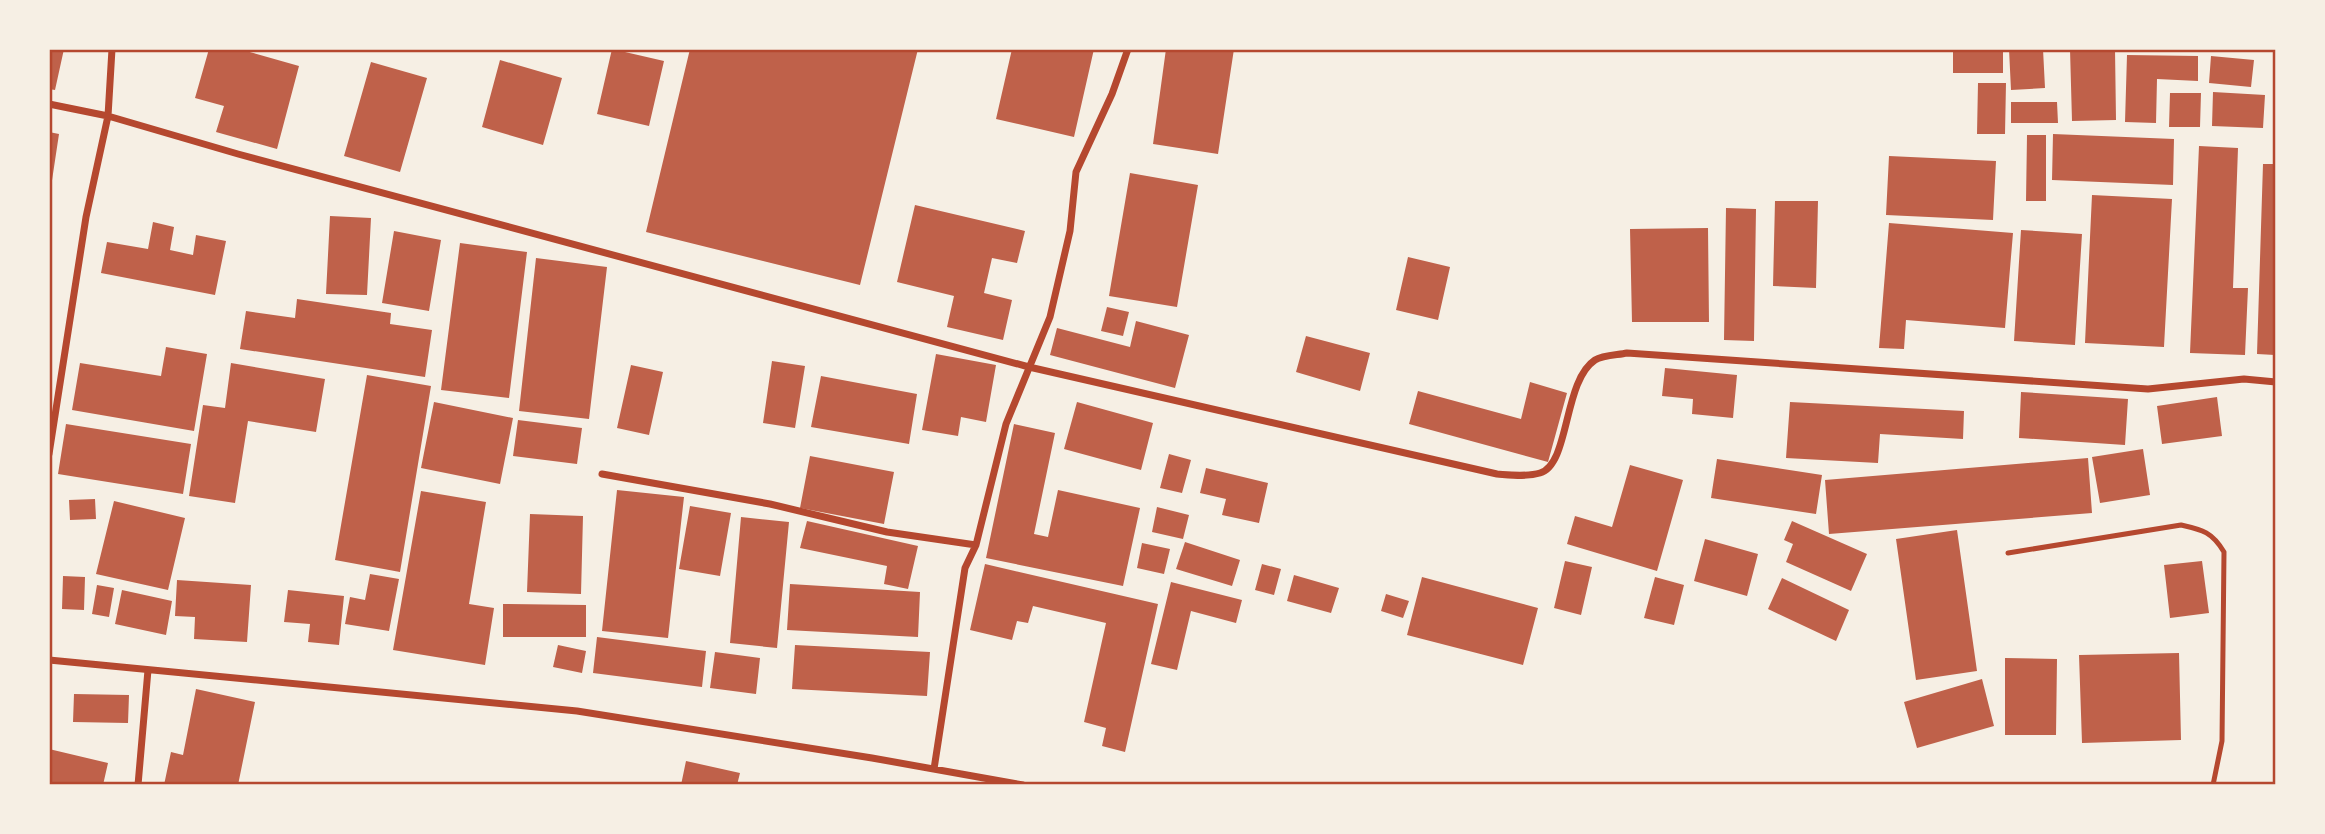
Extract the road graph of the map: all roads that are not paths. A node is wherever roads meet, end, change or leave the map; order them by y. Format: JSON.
{"nodes":[{"id":1,"x":112,"y":49,"type":"edge"},
{"id":2,"x":1128,"y":49,"type":"edge"},
{"id":3,"x":49,"y":104,"type":"edge"},
{"id":4,"x":108,"y":116,"type":"junction"},
{"id":5,"x":1029,"y":367,"type":"junction"},
{"id":6,"x":2276,"y":382,"type":"edge"},
{"id":7,"x":49,"y":454,"type":"edge"},
{"id":8,"x":602,"y":474,"type":"dead end"},
{"id":9,"x":976,"y":545,"type":"junction"},
{"id":10,"x":2008,"y":553,"type":"dead end"},
{"id":11,"x":49,"y":660,"type":"edge"},
{"id":12,"x":148,"y":670,"type":"junction"},
{"id":13,"x":934,"y":769,"type":"junction"},
{"id":14,"x":138,"y":785,"type":"edge"},
{"id":15,"x":1023,"y":785,"type":"edge"},
{"id":16,"x":2213,"y":785,"type":"edge"}],
"edges":[{"from":1,"to":4,"type":"street"},
{"from":2,"to":5,"type":"street"},
{"from":3,"to":4,"type":"street"},
{"from":4,"to":5,"type":"street"},
{"from":4,"to":7,"type":"street"},
{"from":5,"to":6,"type":"street"},
{"from":5,"to":9,"type":"street"},
{"from":8,"to":9,"type":"street"},
{"from":9,"to":13,"type":"street"},
{"from":10,"to":16,"type":"lane"},
{"from":11,"to":12,"type":"street"},
{"from":12,"to":13,"type":"street"},
{"from":12,"to":14,"type":"street"},
{"from":13,"to":15,"type":"street"}]}
